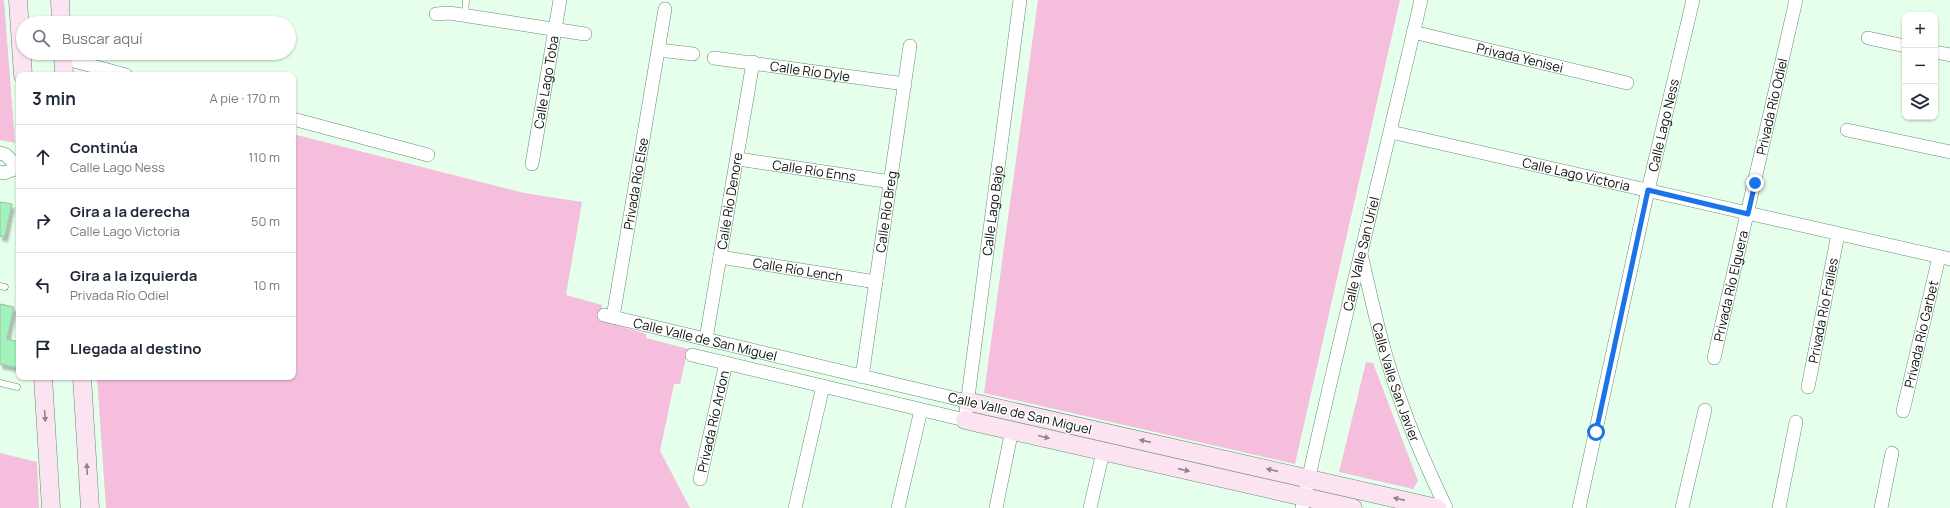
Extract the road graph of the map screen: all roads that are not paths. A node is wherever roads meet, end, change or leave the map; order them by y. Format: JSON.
{"nodes":[{"id":1,"x":18,"y":0,"type":"edge"},
{"id":2,"x":60,"y":0,"type":"edge"},
{"id":3,"x":466,"y":0,"type":"edge"},
{"id":4,"x":560,"y":0,"type":"edge"},
{"id":5,"x":1020,"y":0,"type":"edge"},
{"id":6,"x":1421,"y":0,"type":"edge"},
{"id":7,"x":1693,"y":0,"type":"edge"},
{"id":8,"x":1796,"y":0,"type":"edge"},
{"id":9,"x":665,"y":9,"type":"dead end"},
{"id":10,"x":436,"y":14,"type":"dead end"},
{"id":11,"x":465,"y":15,"type":"junction"},
{"id":12,"x":19,"y":16,"type":"edge"},
{"id":13,"x":61,"y":16,"type":"edge"},
{"id":14,"x":555,"y":30,"type":"junction"},
{"id":15,"x":1414,"y":32,"type":"junction"},
{"id":16,"x":585,"y":34,"type":"dead end"},
{"id":17,"x":1868,"y":38,"type":"dead end"},
{"id":18,"x":1902,"y":45,"type":"edge"},
{"id":19,"x":910,"y":46,"type":"dead end"},
{"id":20,"x":658,"y":50,"type":"junction"},
{"id":21,"x":1938,"y":53,"type":"edge"},
{"id":22,"x":693,"y":54,"type":"dead end"},
{"id":23,"x":1950,"y":55,"type":"edge"},
{"id":24,"x":714,"y":58,"type":"dead end"},
{"id":25,"x":22,"y":60,"type":"edge"},
{"id":26,"x":63,"y":62,"type":"edge"},
{"id":27,"x":753,"y":62,"type":"junction"},
{"id":28,"x":23,"y":72,"type":"edge"},
{"id":29,"x":111,"y":72,"type":"edge"},
{"id":30,"x":1627,"y":83,"type":"dead end"},
{"id":31,"x":905,"y":84,"type":"junction"},
{"id":32,"x":296,"y":120,"type":"edge"},
{"id":33,"x":1847,"y":130,"type":"dead end"},
{"id":34,"x":1390,"y":132,"type":"junction"},
{"id":35,"x":1950,"y":152,"type":"edge"},
{"id":36,"x":0,"y":153,"type":"edge"},
{"id":37,"x":428,"y":155,"type":"dead end"},
{"id":38,"x":738,"y":159,"type":"junction"},
{"id":39,"x":532,"y":164,"type":"dead end"},
{"id":40,"x":16,"y":166,"type":"edge"},
{"id":41,"x":16,"y":169,"type":"edge"},
{"id":42,"x":0,"y":172,"type":"edge"},
{"id":43,"x":891,"y":182,"type":"junction"},
{"id":44,"x":1648,"y":190,"type":"junction"},
{"id":45,"x":1748,"y":214,"type":"junction"},
{"id":46,"x":1838,"y":234,"type":"junction"},
{"id":47,"x":1360,"y":251,"type":"junction"},
{"id":48,"x":720,"y":257,"type":"junction"},
{"id":49,"x":1944,"y":258,"type":"edge"},
{"id":50,"x":876,"y":282,"type":"junction"},
{"id":51,"x":609,"y":316,"type":"joint"},
{"id":52,"x":706,"y":339,"type":"junction"},
{"id":53,"x":692,"y":355,"type":"dead end"},
{"id":54,"x":1714,"y":358,"type":"dead end"},
{"id":55,"x":726,"y":363,"type":"junction"},
{"id":56,"x":862,"y":377,"type":"junction"},
{"id":57,"x":43,"y":380,"type":"edge"},
{"id":58,"x":82,"y":380,"type":"edge"},
{"id":59,"x":0,"y":383,"type":"edge"},
{"id":60,"x":823,"y":386,"type":"junction"},
{"id":61,"x":17,"y":387,"type":"dead end"},
{"id":62,"x":1808,"y":387,"type":"dead end"},
{"id":63,"x":966,"y":401,"type":"junction"},
{"id":64,"x":921,"y":410,"type":"junction"},
{"id":65,"x":1705,"y":410,"type":"dead end"},
{"id":66,"x":1903,"y":411,"type":"dead end"},
{"id":67,"x":965,"y":420,"type":"junction"},
{"id":68,"x":1796,"y":422,"type":"dead end"},
{"id":69,"x":1012,"y":430,"type":"junction"},
{"id":70,"x":1103,"y":452,"type":"junction"},
{"id":71,"x":1892,"y":454,"type":"dead end"},
{"id":72,"x":1309,"y":478,"type":"junction"},
{"id":73,"x":700,"y":479,"type":"dead end"},
{"id":74,"x":1303,"y":502,"type":"edge"},
{"id":75,"x":51,"y":508,"type":"edge"},
{"id":76,"x":90,"y":508,"type":"edge"},
{"id":77,"x":795,"y":508,"type":"edge"},
{"id":78,"x":898,"y":508,"type":"edge"},
{"id":79,"x":996,"y":508,"type":"edge"},
{"id":80,"x":1090,"y":508,"type":"edge"},
{"id":81,"x":1352,"y":508,"type":"edge"},
{"id":82,"x":1437,"y":508,"type":"edge"},
{"id":83,"x":1446,"y":508,"type":"edge"},
{"id":84,"x":1579,"y":508,"type":"edge"},
{"id":85,"x":1682,"y":508,"type":"edge"},
{"id":86,"x":1779,"y":508,"type":"edge"},
{"id":87,"x":1880,"y":508,"type":"edge"}],
"edges":[{"from":1,"to":12,"type":"street"},
{"from":2,"to":13,"type":"street"},
{"from":3,"to":11,"type":"lane"},
{"from":4,"to":14,"type":"street","name":"Calle Lago Toba"},
{"from":5,"to":63,"type":"street","name":"Calle Lago Bajo"},
{"from":6,"to":15,"type":"street","name":"Calle Valle San Uriel"},
{"from":7,"to":44,"type":"street","name":"Calle Lago Ness"},
{"from":8,"to":45,"type":"street","name":"Privada Río Odiel"},
{"from":9,"to":20,"type":"street","name":"Privada Río Else"},
{"from":10,"to":11,"type":"street"},
{"from":11,"to":14,"type":"street"},
{"from":14,"to":16,"type":"street"},
{"from":14,"to":39,"type":"street","name":"Calle Lago Toba"},
{"from":15,"to":30,"type":"street","name":"Privada Yenisei"},
{"from":15,"to":34,"type":"street","name":"Calle Valle San Uriel"},
{"from":17,"to":18,"type":"street"},
{"from":19,"to":31,"type":"street","name":"Calle Río Breg"},
{"from":20,"to":22,"type":"street"},
{"from":20,"to":51,"type":"street","name":"Privada Río Else"},
{"from":21,"to":23,"type":"street"},
{"from":24,"to":27,"type":"street","name":"Calle Río Dyle"},
{"from":25,"to":28,"type":"street"},
{"from":26,"to":29,"type":"street"},
{"from":27,"to":31,"type":"street","name":"Calle Río Dyle"},
{"from":27,"to":38,"type":"street","name":"Calle Río Denore"},
{"from":31,"to":43,"type":"street","name":"Calle Río Breg"},
{"from":32,"to":37,"type":"street"},
{"from":33,"to":35,"type":"street"},
{"from":34,"to":44,"type":"street","name":"Calle Lago Victoria"},
{"from":34,"to":47,"type":"street","name":"Calle Valle San Uriel"},
{"from":36,"to":40,"type":"street"},
{"from":38,"to":43,"type":"street","name":"Calle Río Enns"},
{"from":38,"to":48,"type":"street","name":"Calle Río Denore"},
{"from":41,"to":42,"type":"street"},
{"from":43,"to":50,"type":"street","name":"Calle Río Breg"},
{"from":44,"to":45,"type":"street","name":"Calle Lago Victoria"},
{"from":44,"to":84,"type":"street","name":"Calle Lago Ness"},
{"from":45,"to":46,"type":"street","name":"Calle Lago Victoria"},
{"from":45,"to":54,"type":"street","name":"Privada Río Elguera"},
{"from":46,"to":49,"type":"street","name":"Calle Lago Victoria"},
{"from":46,"to":62,"type":"street","name":"Privada Río Frailes"},
{"from":47,"to":72,"type":"street","name":"Calle Valle San Uriel"},
{"from":47,"to":83,"type":"street","name":"Calle Valle San Javier"},
{"from":48,"to":50,"type":"street","name":"Calle Río Lench"},
{"from":48,"to":52,"type":"street","name":"Calle Río Denore"},
{"from":49,"to":66,"type":"street","name":"Privada Río Garbet"},
{"from":50,"to":56,"type":"street","name":"Calle Río Breg"},
{"from":51,"to":52,"type":"street","name":"Calle Valle de San Miguel"},
{"from":52,"to":56,"type":"street","name":"Calle Valle de San Miguel"},
{"from":53,"to":55,"type":"street","name":"Calle Valle de San Miguel"},
{"from":55,"to":60,"type":"street","name":"Calle Valle de San Miguel"},
{"from":55,"to":73,"type":"street","name":"Privada Río Ardon"},
{"from":56,"to":63,"type":"street","name":"Calle Valle de San Miguel"},
{"from":57,"to":75,"type":"street","one_way":true},
{"from":76,"to":58,"type":"street","one_way":true},
{"from":59,"to":61,"type":"lane"},
{"from":60,"to":64,"type":"street","name":"Calle Valle de San Miguel"},
{"from":60,"to":77,"type":"street"},
{"from":63,"to":67,"type":"street","name":"Calle Lago Bajo"},
{"from":72,"to":63,"type":"street","name":"Calle Valle de San Miguel","one_way":true},
{"from":64,"to":67,"type":"street","name":"Calle Valle de San Miguel"},
{"from":64,"to":78,"type":"street"},
{"from":65,"to":85,"type":"street"},
{"from":67,"to":69,"type":"street","name":"Calle Valle de San Miguel"},
{"from":68,"to":86,"type":"street"},
{"from":69,"to":70,"type":"street","name":"Calle Valle de San Miguel","one_way":true},
{"from":69,"to":79,"type":"street"},
{"from":70,"to":74,"type":"street","name":"Calle Valle de San Miguel","one_way":true},
{"from":70,"to":80,"type":"street"},
{"from":71,"to":87,"type":"street"},
{"from":72,"to":74,"type":"street","name":"Calle Valle San Uriel"},
{"from":82,"to":72,"type":"street","name":"Calle Valle de San Miguel","one_way":true},
{"from":74,"to":81,"type":"street","name":"Calle Valle de San Miguel"}]}
